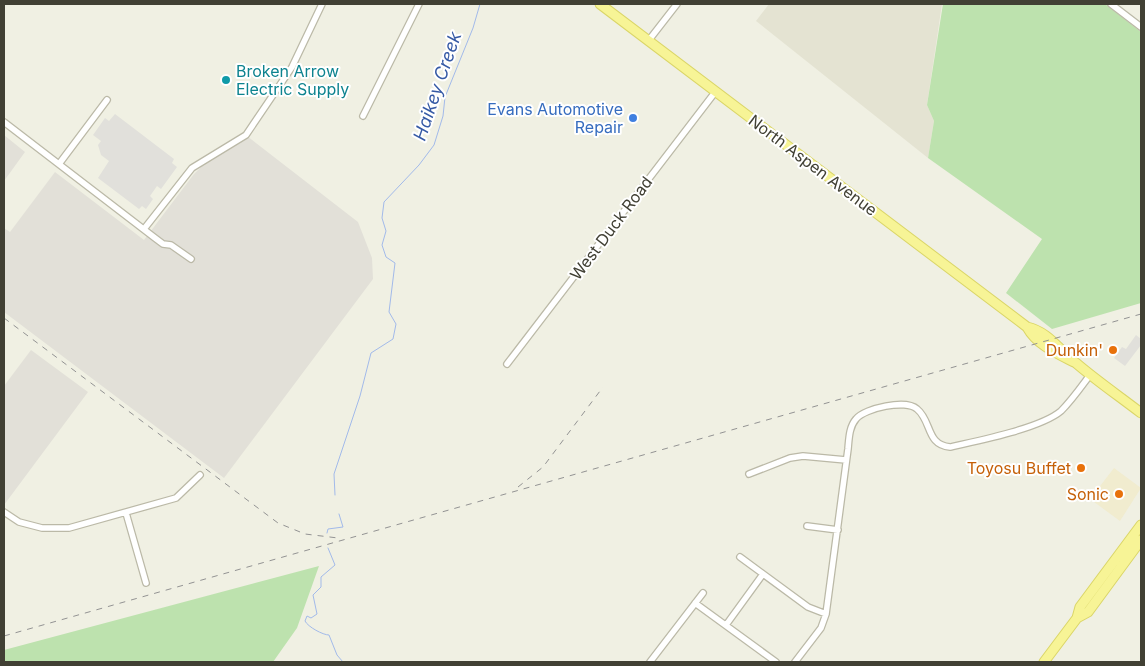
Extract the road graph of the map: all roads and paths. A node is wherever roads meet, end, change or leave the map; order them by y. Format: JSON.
{"nodes":[{"id":1,"x":322,"y":4,"type":"edge"},
{"id":2,"x":419,"y":4,"type":"edge"},
{"id":3,"x":600,"y":4,"type":"edge"},
{"id":4,"x":676,"y":4,"type":"edge"},
{"id":5,"x":1111,"y":4,"type":"edge"},
{"id":6,"x":1141,"y":27,"type":"edge"},
{"id":7,"x":649,"y":40,"type":"junction"},
{"id":8,"x":716,"y":91,"type":"junction"},
{"id":9,"x":107,"y":100,"type":"dead end"},
{"id":10,"x":363,"y":116,"type":"dead end"},
{"id":11,"x":4,"y":122,"type":"edge"},
{"id":12,"x":59,"y":164,"type":"junction"},
{"id":13,"x":144,"y":229,"type":"junction"},
{"id":14,"x":191,"y":260,"type":"dead end"},
{"id":15,"x":507,"y":364,"type":"dead end"},
{"id":16,"x":1090,"y":374,"type":"junction"},
{"id":17,"x":1141,"y":413,"type":"edge"},
{"id":18,"x":846,"y":460,"type":"junction"},
{"id":19,"x":749,"y":474,"type":"dead end"},
{"id":20,"x":200,"y":475,"type":"dead end"},
{"id":21,"x":4,"y":512,"type":"edge"},
{"id":22,"x":126,"y":513,"type":"junction"},
{"id":23,"x":1141,"y":525,"type":"edge"},
{"id":24,"x":807,"y":526,"type":"dead end"},
{"id":25,"x":838,"y":530,"type":"junction"},
{"id":26,"x":1135,"y":543,"type":"edge"},
{"id":27,"x":740,"y":557,"type":"dead end"},
{"id":28,"x":763,"y":574,"type":"junction"},
{"id":29,"x":146,"y":583,"type":"dead end"},
{"id":30,"x":703,"y":593,"type":"dead end"},
{"id":31,"x":696,"y":602,"type":"junction"},
{"id":32,"x":826,"y":614,"type":"junction"},
{"id":33,"x":726,"y":625,"type":"junction"},
{"id":34,"x":650,"y":662,"type":"edge"},
{"id":35,"x":776,"y":662,"type":"edge"},
{"id":36,"x":795,"y":662,"type":"edge"},
{"id":37,"x":1044,"y":662,"type":"edge"}],
"edges":[{"from":1,"to":13,"type":"street"},
{"from":2,"to":10,"type":"street"},
{"from":3,"to":7,"type":"main road","name":"North Aspen Avenue"},
{"from":4,"to":7,"type":"street"},
{"from":5,"to":6,"type":"street"},
{"from":7,"to":8,"type":"main road","name":"North Aspen Avenue"},
{"from":8,"to":15,"type":"street","name":"West Duck Road"},
{"from":8,"to":16,"type":"main road","name":"North Aspen Avenue"},
{"from":9,"to":12,"type":"street"},
{"from":11,"to":12,"type":"street"},
{"from":12,"to":13,"type":"street"},
{"from":13,"to":14,"type":"street"},
{"from":16,"to":17,"type":"main road","name":"North Aspen Avenue"},
{"from":16,"to":18,"type":"street"},
{"from":18,"to":19,"type":"street"},
{"from":18,"to":25,"type":"street"},
{"from":20,"to":22,"type":"street"},
{"from":21,"to":22,"type":"street"},
{"from":22,"to":29,"type":"street"},
{"from":23,"to":26,"type":"main road"},
{"from":24,"to":25,"type":"street"},
{"from":25,"to":32,"type":"street"},
{"from":26,"to":37,"type":"main road"},
{"from":27,"to":28,"type":"street"},
{"from":28,"to":32,"type":"street"},
{"from":28,"to":33,"type":"street"},
{"from":30,"to":31,"type":"street"},
{"from":31,"to":33,"type":"street"},
{"from":31,"to":34,"type":"street"},
{"from":32,"to":36,"type":"street"},
{"from":33,"to":35,"type":"street"}]}
